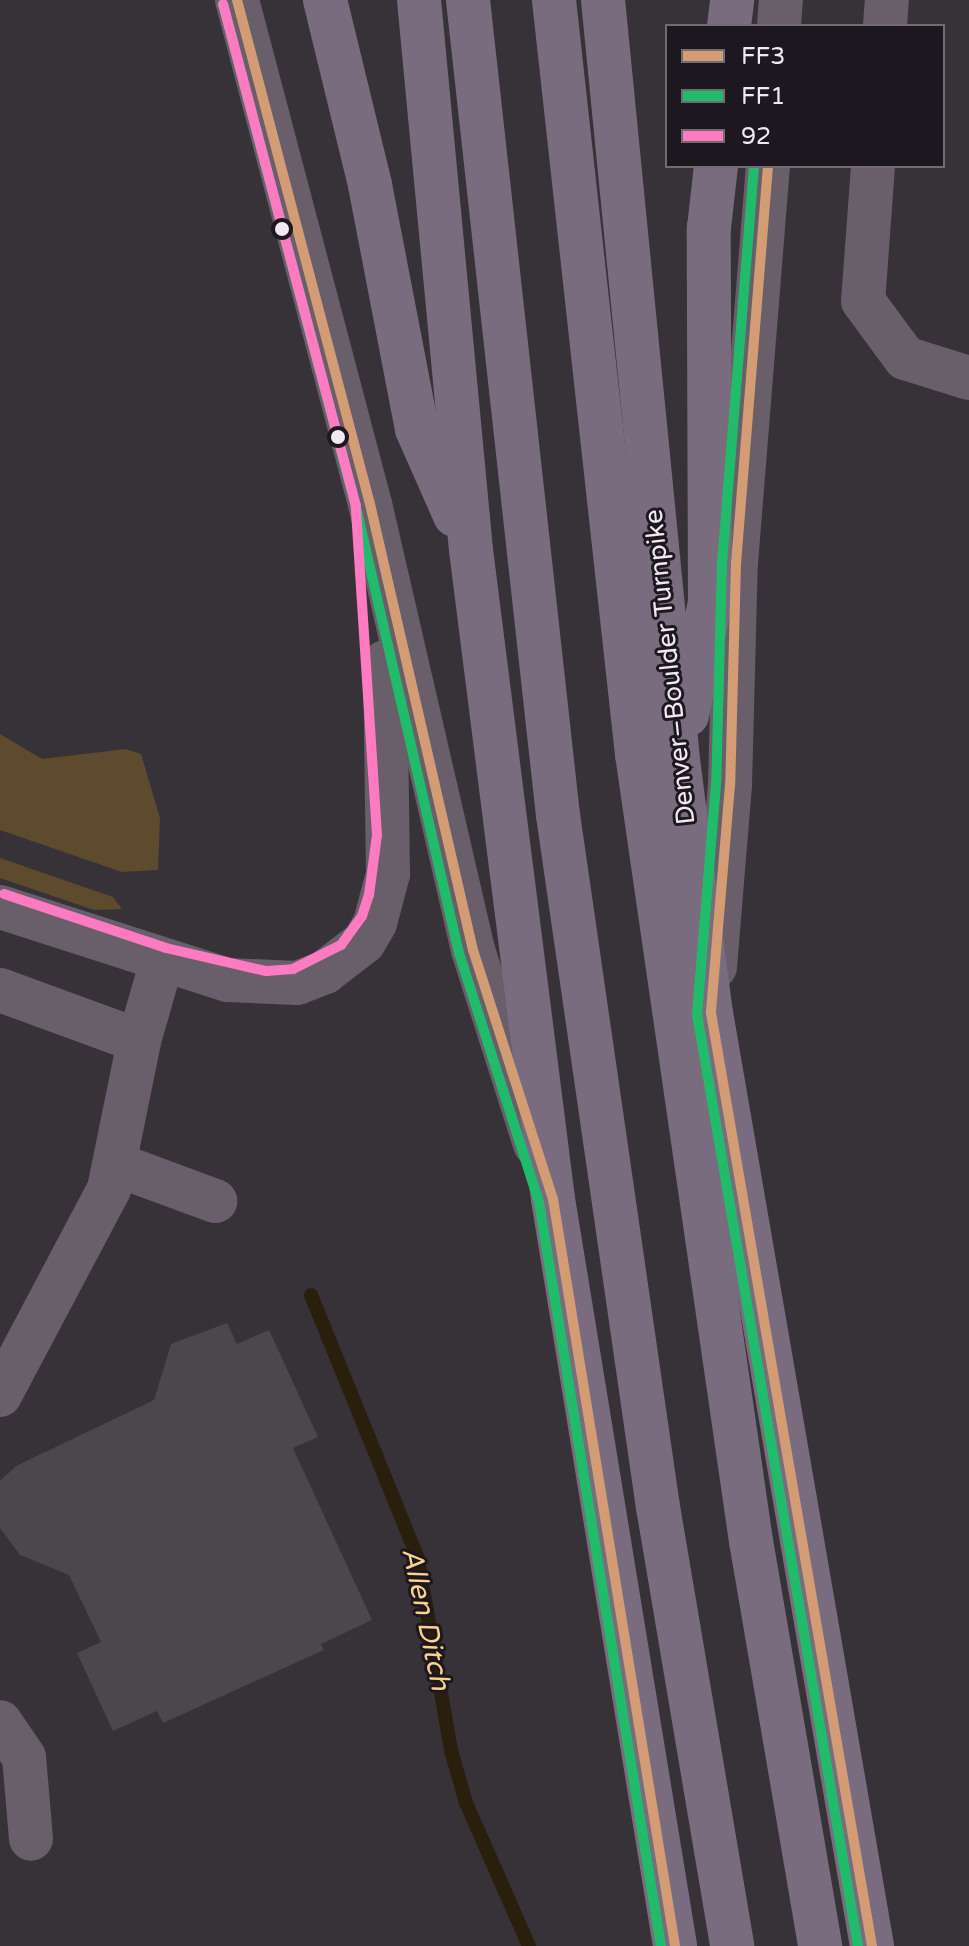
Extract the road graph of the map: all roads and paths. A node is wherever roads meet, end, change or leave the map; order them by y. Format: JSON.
{"nodes":[{"id":1,"x":237,"y":0,"type":"edge"},
{"id":2,"x":325,"y":0,"type":"edge"},
{"id":3,"x":419,"y":0,"type":"edge"},
{"id":4,"x":468,"y":0,"type":"edge"},
{"id":5,"x":554,"y":0,"type":"edge"},
{"id":6,"x":603,"y":0,"type":"edge"},
{"id":7,"x":732,"y":0,"type":"edge"},
{"id":8,"x":781,"y":0,"type":"edge"},
{"id":9,"x":887,"y":0,"type":"edge"},
{"id":10,"x":729,"y":24,"type":"edge"},
{"id":11,"x":779,"y":24,"type":"edge"},
{"id":12,"x":885,"y":24,"type":"edge"},
{"id":13,"x":716,"y":168,"type":"edge"},
{"id":14,"x":768,"y":168,"type":"edge"},
{"id":15,"x":873,"y":168,"type":"edge"},
{"id":16,"x":969,"y":378,"type":"edge"},
{"id":17,"x":370,"y":504,"type":"junction"},
{"id":18,"x":471,"y":550,"type":"junction"},
{"id":19,"x":678,"y":760,"type":"junction"},
{"id":20,"x":0,"y":907,"type":"edge"},
{"id":21,"x":162,"y":961,"type":"junction"},
{"id":22,"x":0,"y":990,"type":"edge"},
{"id":23,"x":711,"y":1013,"type":"junction"},
{"id":24,"x":139,"y":1041,"type":"junction"},
{"id":25,"x":115,"y":1164,"type":"junction"},
{"id":26,"x":553,"y":1199,"type":"junction"},
{"id":27,"x":215,"y":1201,"type":"dead end"},
{"id":28,"x":0,"y":1395,"type":"edge"},
{"id":29,"x":0,"y":1722,"type":"edge"},
{"id":30,"x":31,"y":1839,"type":"dead end"},
{"id":31,"x":675,"y":1946,"type":"edge"},
{"id":32,"x":732,"y":1946,"type":"edge"},
{"id":33,"x":820,"y":1946,"type":"edge"},
{"id":34,"x":872,"y":1946,"type":"edge"}],
"edges":[{"from":1,"to":17,"type":"street"},
{"from":2,"to":18,"type":"highway"},
{"from":3,"to":18,"type":"highway"},
{"from":4,"to":32,"type":"highway"},
{"from":5,"to":33,"type":"highway"},
{"from":6,"to":19,"type":"highway","name":"Denver–Boulder Turnpike"},
{"from":7,"to":10,"type":"highway"},
{"from":8,"to":11,"type":"street"},
{"from":9,"to":12,"type":"street"},
{"from":13,"to":19,"type":"highway"},
{"from":14,"to":23,"type":"street"},
{"from":15,"to":16,"type":"street"},
{"from":17,"to":21,"type":"street"},
{"from":17,"to":26,"type":"street"},
{"from":18,"to":26,"type":"highway"},
{"from":19,"to":23,"type":"highway","name":"Denver–Boulder Turnpike"},
{"from":20,"to":21,"type":"street"},
{"from":21,"to":24,"type":"street"},
{"from":22,"to":24,"type":"street"},
{"from":23,"to":34,"type":"highway","name":"Denver–Boulder Turnpike"},
{"from":24,"to":25,"type":"street"},
{"from":25,"to":27,"type":"street"},
{"from":25,"to":28,"type":"street"},
{"from":26,"to":31,"type":"highway"},
{"from":29,"to":30,"type":"street"}]}
